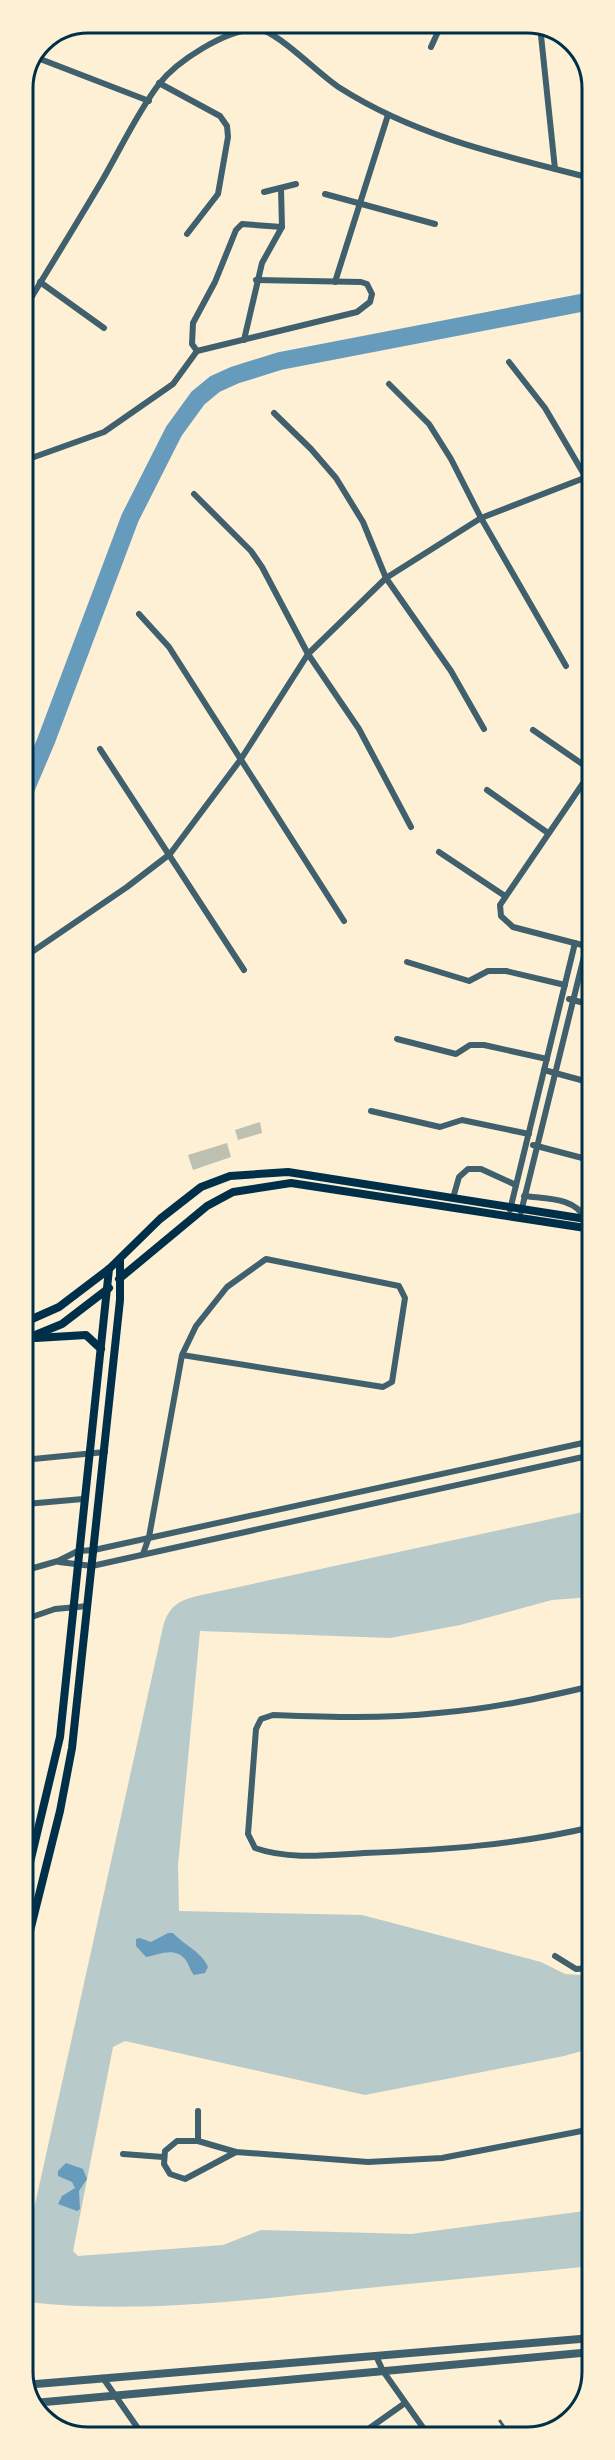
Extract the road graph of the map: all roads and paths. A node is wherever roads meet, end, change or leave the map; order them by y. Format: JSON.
{"nodes":[{"id":1,"x":238,"y":33,"type":"edge"},
{"id":2,"x":273,"y":33,"type":"edge"},
{"id":3,"x":437,"y":33,"type":"edge"},
{"id":4,"x":541,"y":35,"type":"edge"},
{"id":5,"x":431,"y":47,"type":"dead end"},
{"id":6,"x":41,"y":59,"type":"edge"},
{"id":7,"x":159,"y":83,"type":"junction"},
{"id":8,"x":149,"y":101,"type":"junction"},
{"id":9,"x":388,"y":115,"type":"junction"},
{"id":10,"x":555,"y":169,"type":"junction"},
{"id":11,"x":582,"y":176,"type":"edge"},
{"id":12,"x":296,"y":184,"type":"dead end"},
{"id":13,"x":280,"y":189,"type":"junction"},
{"id":14,"x":264,"y":192,"type":"dead end"},
{"id":15,"x":325,"y":194,"type":"dead end"},
{"id":16,"x":359,"y":203,"type":"junction"},
{"id":17,"x":435,"y":224,"type":"dead end"},
{"id":18,"x":282,"y":227,"type":"junction"},
{"id":19,"x":187,"y":234,"type":"dead end"},
{"id":20,"x":256,"y":280,"type":"junction"},
{"id":21,"x":40,"y":282,"type":"junction"},
{"id":22,"x":335,"y":282,"type":"junction"},
{"id":23,"x":33,"y":294,"type":"edge"},
{"id":24,"x":104,"y":328,"type":"dead end"},
{"id":25,"x":244,"y":340,"type":"junction"},
{"id":26,"x":197,"y":351,"type":"junction"},
{"id":27,"x":508,"y":362,"type":"dead end"},
{"id":28,"x":389,"y":384,"type":"dead end"},
{"id":29,"x":274,"y":413,"type":"dead end"},
{"id":30,"x":33,"y":457,"type":"edge"},
{"id":31,"x":582,"y":467,"type":"edge"},
{"id":32,"x":582,"y":478,"type":"edge"},
{"id":33,"x":194,"y":494,"type":"dead end"},
{"id":34,"x":481,"y":518,"type":"junction"},
{"id":35,"x":386,"y":578,"type":"junction"},
{"id":36,"x":139,"y":614,"type":"dead end"},
{"id":37,"x":308,"y":654,"type":"junction"},
{"id":38,"x":566,"y":666,"type":"dead end"},
{"id":39,"x":484,"y":729,"type":"dead end"},
{"id":40,"x":533,"y":730,"type":"dead end"},
{"id":41,"x":100,"y":749,"type":"dead end"},
{"id":42,"x":241,"y":759,"type":"junction"},
{"id":43,"x":582,"y":763,"type":"edge"},
{"id":44,"x":582,"y":784,"type":"edge"},
{"id":45,"x":487,"y":790,"type":"dead end"},
{"id":46,"x":411,"y":827,"type":"dead end"},
{"id":47,"x":548,"y":833,"type":"junction"},
{"id":48,"x":440,"y":852,"type":"dead end"},
{"id":49,"x":170,"y":854,"type":"junction"},
{"id":50,"x":504,"y":896,"type":"junction"},
{"id":51,"x":344,"y":921,"type":"dead end"},
{"id":52,"x":575,"y":943,"type":"junction"},
{"id":53,"x":582,"y":945,"type":"edge"},
{"id":54,"x":33,"y":951,"type":"edge"},
{"id":55,"x":408,"y":962,"type":"dead end"},
{"id":56,"x":582,"y":963,"type":"edge"},
{"id":57,"x":244,"y":970,"type":"dead end"},
{"id":58,"x":565,"y":985,"type":"junction"},
{"id":59,"x":562,"y":997,"type":"junction"},
{"id":60,"x":573,"y":1000,"type":"junction"},
{"id":61,"x":582,"y":1002,"type":"edge"},
{"id":62,"x":397,"y":1039,"type":"dead end"},
{"id":63,"x":547,"y":1059,"type":"junction"},
{"id":64,"x":544,"y":1070,"type":"junction"},
{"id":65,"x":554,"y":1073,"type":"junction"},
{"id":66,"x":582,"y":1080,"type":"edge"},
{"id":67,"x":371,"y":1111,"type":"dead end"},
{"id":68,"x":529,"y":1134,"type":"junction"},
{"id":69,"x":526,"y":1143,"type":"junction"},
{"id":70,"x":536,"y":1146,"type":"junction"},
{"id":71,"x":582,"y":1158,"type":"edge"},
{"id":72,"x":516,"y":1185,"type":"junction"},
{"id":73,"x":524,"y":1196,"type":"junction"},
{"id":74,"x":453,"y":1198,"type":"junction"},
{"id":75,"x":582,"y":1211,"type":"edge"},
{"id":76,"x":510,"y":1212,"type":"junction"},
{"id":77,"x":520,"y":1213,"type":"junction"},
{"id":78,"x":582,"y":1218,"type":"edge"},
{"id":79,"x":582,"y":1227,"type":"edge"},
{"id":80,"x":120,"y":1260,"type":"junction"},
{"id":81,"x":109,"y":1269,"type":"junction"},
{"id":82,"x":121,"y":1278,"type":"junction"},
{"id":83,"x":109,"y":1288,"type":"junction"},
{"id":84,"x":33,"y":1319,"type":"edge"},
{"id":85,"x":33,"y":1337,"type":"edge"},
{"id":86,"x":33,"y":1339,"type":"edge"},
{"id":87,"x":101,"y":1349,"type":"junction"},
{"id":88,"x":182,"y":1354,"type":"junction"},
{"id":89,"x":582,"y":1443,"type":"edge"},
{"id":90,"x":105,"y":1452,"type":"junction"},
{"id":91,"x":88,"y":1454,"type":"junction"},
{"id":92,"x":582,"y":1457,"type":"edge"},
{"id":93,"x":33,"y":1459,"type":"edge"},
{"id":94,"x":83,"y":1499,"type":"junction"},
{"id":95,"x":33,"y":1503,"type":"edge"},
{"id":96,"x":149,"y":1537,"type":"junction"},
{"id":97,"x":94,"y":1550,"type":"junction"},
{"id":98,"x":78,"y":1551,"type":"junction"},
{"id":99,"x":143,"y":1554,"type":"junction"},
{"id":100,"x":58,"y":1561,"type":"junction"},
{"id":101,"x":77,"y":1566,"type":"junction"},
{"id":102,"x":92,"y":1566,"type":"junction"},
{"id":103,"x":33,"y":1568,"type":"edge"},
{"id":104,"x":73,"y":1605,"type":"junction"},
{"id":105,"x":88,"y":1606,"type":"junction"},
{"id":106,"x":33,"y":1617,"type":"edge"},
{"id":107,"x":582,"y":1688,"type":"edge"},
{"id":108,"x":582,"y":1829,"type":"edge"},
{"id":109,"x":33,"y":1850,"type":"edge"},
{"id":110,"x":33,"y":1922,"type":"edge"},
{"id":111,"x":555,"y":1956,"type":"dead end"},
{"id":112,"x":582,"y":1969,"type":"edge"},
{"id":113,"x":198,"y":2111,"type":"dead end"},
{"id":114,"x":582,"y":2131,"type":"edge"},
{"id":115,"x":198,"y":2141,"type":"junction"},
{"id":116,"x":236,"y":2152,"type":"junction"},
{"id":117,"x":123,"y":2154,"type":"dead end"},
{"id":118,"x":163,"y":2157,"type":"junction"},
{"id":119,"x":582,"y":2339,"type":"edge"},
{"id":120,"x":582,"y":2353,"type":"edge"},
{"id":121,"x":376,"y":2356,"type":"junction"},
{"id":122,"x":383,"y":2372,"type":"junction"},
{"id":123,"x":103,"y":2378,"type":"junction"},
{"id":124,"x":34,"y":2384,"type":"edge"},
{"id":125,"x":115,"y":2396,"type":"junction"},
{"id":126,"x":42,"y":2402,"type":"edge"},
{"id":127,"x":405,"y":2403,"type":"junction"},
{"id":128,"x":500,"y":2421,"type":"dead end"},
{"id":129,"x":137,"y":2427,"type":"edge"},
{"id":130,"x":371,"y":2427,"type":"edge"},
{"id":131,"x":422,"y":2427,"type":"edge"},
{"id":132,"x":504,"y":2427,"type":"edge"}],
"edges":[{"from":1,"to":7,"type":"street"},
{"from":2,"to":9,"type":"street"},
{"from":3,"to":5,"type":"street"},
{"from":4,"to":10,"type":"street"},
{"from":6,"to":8,"type":"street"},
{"from":7,"to":8,"type":"street"},
{"from":7,"to":19,"type":"street"},
{"from":8,"to":21,"type":"street"},
{"from":9,"to":10,"type":"street"},
{"from":9,"to":16,"type":"street"},
{"from":10,"to":11,"type":"street"},
{"from":12,"to":13,"type":"street"},
{"from":13,"to":14,"type":"street"},
{"from":13,"to":18,"type":"street"},
{"from":15,"to":16,"type":"street"},
{"from":16,"to":17,"type":"street"},
{"from":16,"to":22,"type":"street"},
{"from":18,"to":20,"type":"street"},
{"from":18,"to":26,"type":"street"},
{"from":20,"to":22,"type":"street"},
{"from":20,"to":25,"type":"street"},
{"from":21,"to":23,"type":"street"},
{"from":21,"to":24,"type":"street"},
{"from":22,"to":25,"type":"street"},
{"from":25,"to":26,"type":"street"},
{"from":26,"to":30,"type":"street"},
{"from":27,"to":31,"type":"street"},
{"from":28,"to":34,"type":"street"},
{"from":29,"to":35,"type":"street"},
{"from":32,"to":34,"type":"street"},
{"from":33,"to":37,"type":"street"},
{"from":34,"to":35,"type":"street"},
{"from":34,"to":38,"type":"street"},
{"from":35,"to":37,"type":"street"},
{"from":35,"to":39,"type":"street"},
{"from":36,"to":42,"type":"street"},
{"from":37,"to":42,"type":"street"},
{"from":37,"to":46,"type":"street"},
{"from":40,"to":43,"type":"street"},
{"from":41,"to":49,"type":"street"},
{"from":42,"to":49,"type":"street"},
{"from":42,"to":51,"type":"street"},
{"from":44,"to":47,"type":"street"},
{"from":45,"to":47,"type":"street"},
{"from":47,"to":50,"type":"street"},
{"from":48,"to":50,"type":"street"},
{"from":49,"to":54,"type":"street"},
{"from":49,"to":57,"type":"street"},
{"from":50,"to":52,"type":"street"},
{"from":52,"to":53,"type":"street"},
{"from":52,"to":58,"type":"street"},
{"from":55,"to":58,"type":"street"},
{"from":56,"to":60,"type":"street"},
{"from":58,"to":59,"type":"street"},
{"from":59,"to":60,"type":"street"},
{"from":59,"to":63,"type":"street"},
{"from":60,"to":61,"type":"street"},
{"from":60,"to":65,"type":"street"},
{"from":62,"to":63,"type":"street"},
{"from":63,"to":64,"type":"street"},
{"from":64,"to":65,"type":"street"},
{"from":64,"to":68,"type":"street"},
{"from":65,"to":66,"type":"street"},
{"from":65,"to":70,"type":"street"},
{"from":67,"to":68,"type":"street"},
{"from":68,"to":69,"type":"street"},
{"from":69,"to":70,"type":"street"},
{"from":69,"to":72,"type":"street"},
{"from":70,"to":71,"type":"street"},
{"from":70,"to":73,"type":"street"},
{"from":72,"to":74,"type":"street"},
{"from":72,"to":76,"type":"street"},
{"from":73,"to":75,"type":"street"},
{"from":73,"to":77,"type":"street"},
{"from":74,"to":76,"type":"main road"},
{"from":74,"to":80,"type":"main road"},
{"from":76,"to":77,"type":"main road"},
{"from":76,"to":82,"type":"main road"},
{"from":77,"to":78,"type":"main road"},
{"from":77,"to":79,"type":"main road"},
{"from":80,"to":81,"type":"main road"},
{"from":80,"to":82,"type":"main road"},
{"from":81,"to":83,"type":"main road"},
{"from":81,"to":84,"type":"main road"},
{"from":82,"to":83,"type":"main road"},
{"from":82,"to":90,"type":"main road"},
{"from":83,"to":85,"type":"main road"},
{"from":83,"to":87,"type":"main road"},
{"from":86,"to":87,"type":"main road"},
{"from":87,"to":91,"type":"main road"},
{"from":88,"to":88,"type":"street"},
{"from":88,"to":96,"type":"street"},
{"from":89,"to":96,"type":"street"},
{"from":90,"to":91,"type":"street"},
{"from":90,"to":97,"type":"main road"},
{"from":91,"to":93,"type":"street"},
{"from":91,"to":94,"type":"main road"},
{"from":92,"to":99,"type":"street"},
{"from":94,"to":95,"type":"street"},
{"from":94,"to":98,"type":"main road"},
{"from":96,"to":97,"type":"street"},
{"from":96,"to":99,"type":"street"},
{"from":97,"to":98,"type":"street"},
{"from":97,"to":102,"type":"main road"},
{"from":98,"to":100,"type":"street"},
{"from":98,"to":101,"type":"main road"},
{"from":99,"to":102,"type":"street"},
{"from":100,"to":101,"type":"street"},
{"from":100,"to":103,"type":"street"},
{"from":101,"to":102,"type":"street"},
{"from":101,"to":104,"type":"main road"},
{"from":102,"to":105,"type":"main road"},
{"from":104,"to":105,"type":"street"},
{"from":104,"to":106,"type":"street"},
{"from":104,"to":109,"type":"main road"},
{"from":105,"to":110,"type":"main road"},
{"from":107,"to":108,"type":"street"},
{"from":111,"to":112,"type":"street"},
{"from":113,"to":115,"type":"street"},
{"from":114,"to":116,"type":"street"},
{"from":115,"to":116,"type":"street"},
{"from":115,"to":118,"type":"street"},
{"from":116,"to":118,"type":"street"},
{"from":117,"to":118,"type":"street"},
{"from":119,"to":121,"type":"street"},
{"from":120,"to":122,"type":"street"},
{"from":121,"to":122,"type":"street"},
{"from":121,"to":123,"type":"street"},
{"from":122,"to":125,"type":"street"},
{"from":122,"to":127,"type":"street"},
{"from":123,"to":124,"type":"street"},
{"from":123,"to":125,"type":"street"},
{"from":125,"to":126,"type":"street"},
{"from":125,"to":129,"type":"street"},
{"from":127,"to":130,"type":"street"},
{"from":127,"to":131,"type":"street"},
{"from":128,"to":132,"type":"lane"}]}
